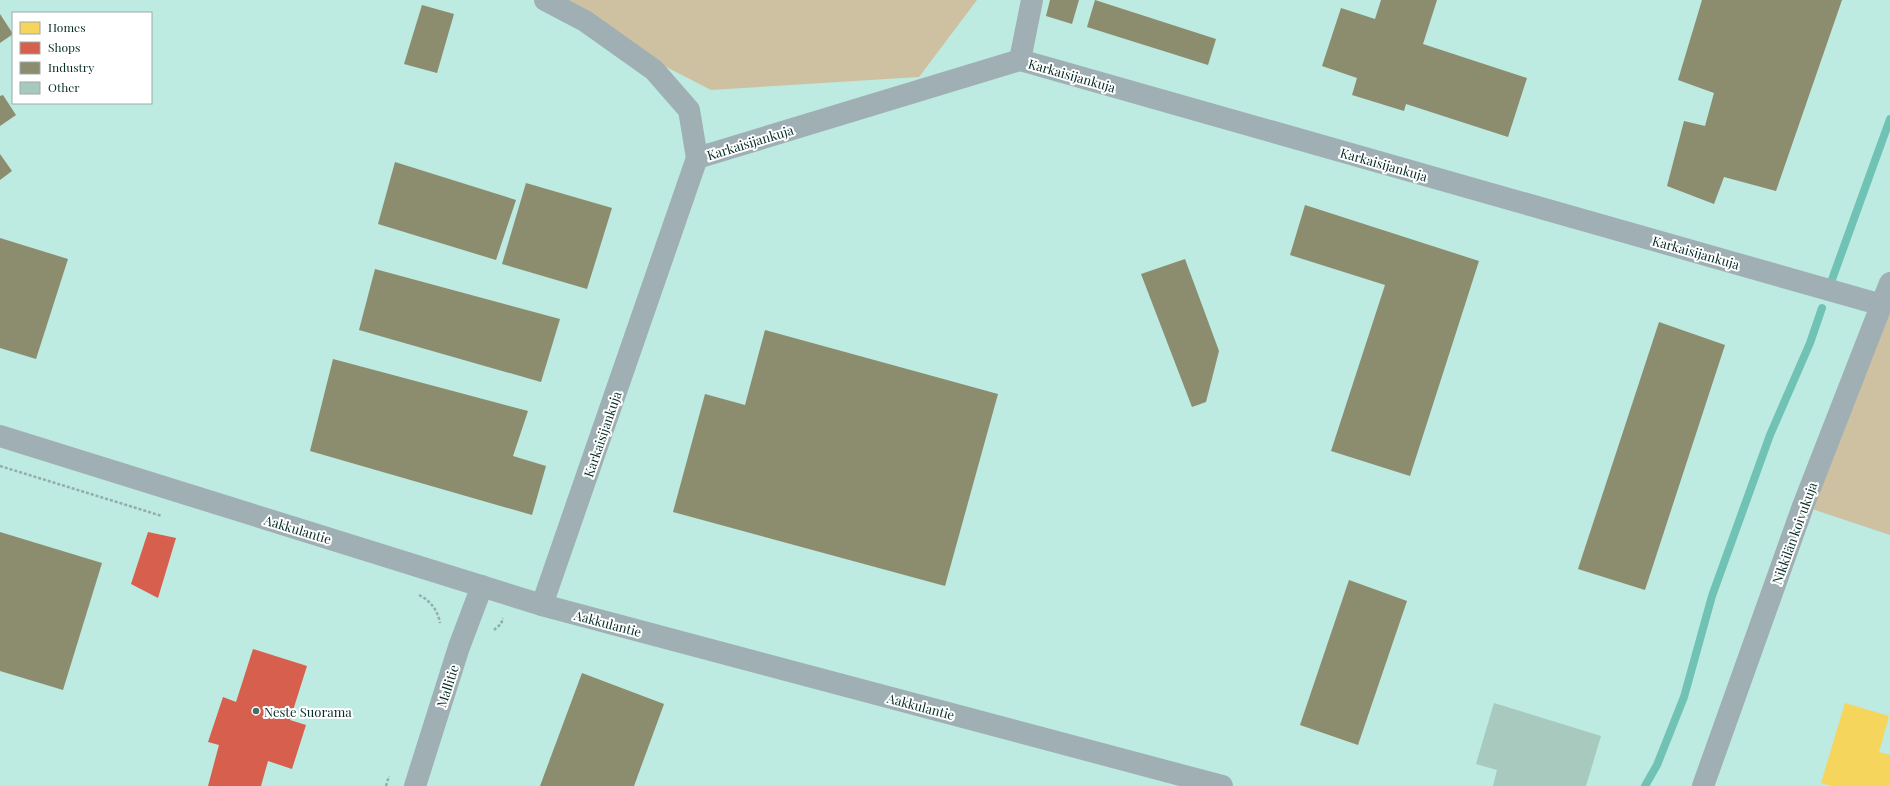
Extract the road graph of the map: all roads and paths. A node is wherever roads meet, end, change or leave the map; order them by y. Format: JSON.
{"nodes":[{"id":1,"x":545,"y":0,"type":"edge"},
{"id":2,"x":1032,"y":0,"type":"edge"},
{"id":3,"x":1020,"y":60,"type":"junction"},
{"id":4,"x":697,"y":158,"type":"junction"},
{"id":5,"x":1890,"y":282,"type":"edge"},
{"id":6,"x":1882,"y":305,"type":"junction"},
{"id":7,"x":0,"y":436,"type":"edge"},
{"id":8,"x":0,"y":466,"type":"edge"},
{"id":9,"x":168,"y":517,"type":"dead end"},
{"id":10,"x":482,"y":586,"type":"junction"},
{"id":11,"x":414,"y":593,"type":"dead end"},
{"id":12,"x":542,"y":606,"type":"junction"},
{"id":13,"x":439,"y":628,"type":"dead end"},
{"id":14,"x":415,"y":786,"type":"edge"},
{"id":15,"x":1222,"y":786,"type":"edge"},
{"id":16,"x":1702,"y":786,"type":"edge"}],
"edges":[{"from":1,"to":4,"type":"street"},
{"from":2,"to":3,"type":"street"},
{"from":3,"to":4,"type":"street","name":"Karkaisijankuja"},
{"from":3,"to":6,"type":"street","name":"Karkaisijankuja"},
{"from":4,"to":12,"type":"street","name":"Karkaisijankuja"},
{"from":5,"to":6,"type":"street","name":"Nikkilän koivukuja"},
{"from":6,"to":16,"type":"street","name":"Nikkilän koivukuja"},
{"from":7,"to":10,"type":"street","name":"Aakkulantie"},
{"from":8,"to":9,"type":"path"},
{"from":10,"to":12,"type":"street","name":"Aakkulantie"},
{"from":10,"to":14,"type":"street","name":"Mallitie"},
{"from":11,"to":13,"type":"path"},
{"from":12,"to":15,"type":"street","name":"Aakkulantie"}]}
